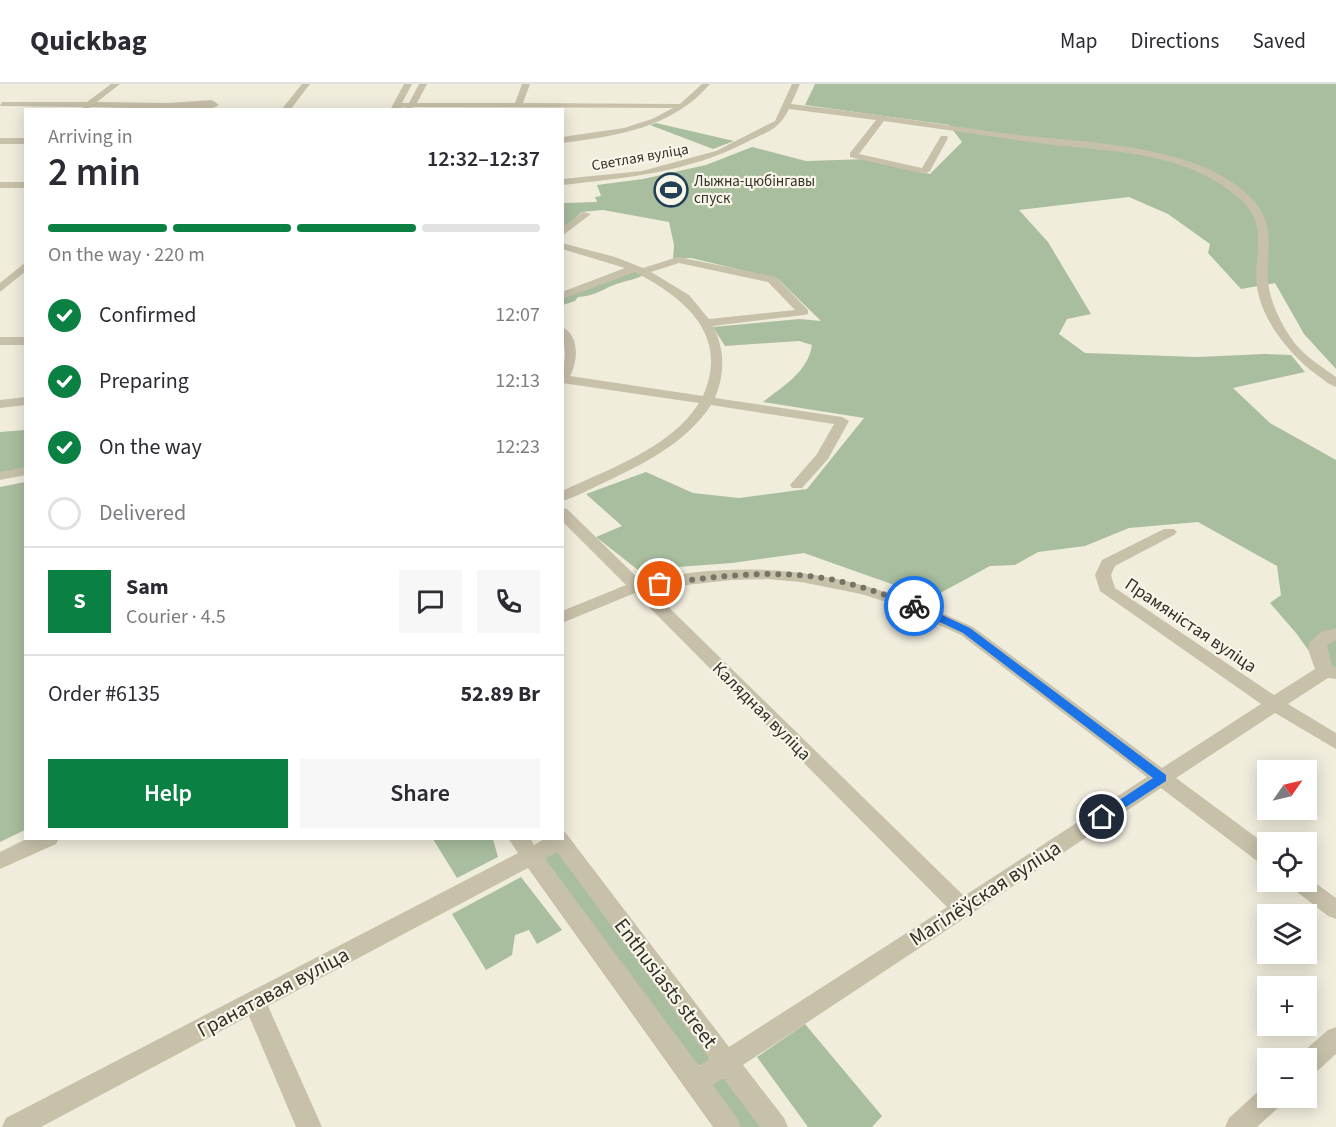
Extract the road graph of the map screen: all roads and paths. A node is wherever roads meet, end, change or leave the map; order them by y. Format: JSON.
{"nodes":[{"id":1,"x":116,"y":84,"type":"edge"},
{"id":2,"x":306,"y":84,"type":"edge"},
{"id":3,"x":408,"y":84,"type":"edge"},
{"id":4,"x":423,"y":84,"type":"edge"},
{"id":5,"x":526,"y":84,"type":"edge"},
{"id":6,"x":706,"y":84,"type":"edge"},
{"id":7,"x":783,"y":84,"type":"edge"},
{"id":8,"x":795,"y":85,"type":"edge"},
{"id":9,"x":2,"y":104,"type":"dead end"},
{"id":10,"x":168,"y":105,"type":"dead end"},
{"id":11,"x":683,"y":106,"type":"junction"},
{"id":12,"x":787,"y":106,"type":"junction"},
{"id":13,"x":86,"y":107,"type":"edge"},
{"id":14,"x":395,"y":107,"type":"edge"},
{"id":15,"x":410,"y":107,"type":"edge"},
{"id":16,"x":518,"y":107,"type":"edge"},
{"id":17,"x":287,"y":108,"type":"edge"},
{"id":18,"x":883,"y":117,"type":"junction"},
{"id":19,"x":944,"y":138,"type":"dead end"},
{"id":20,"x":564,"y":140,"type":"edge"},
{"id":21,"x":0,"y":141,"type":"edge"},
{"id":22,"x":24,"y":141,"type":"edge"},
{"id":23,"x":564,"y":183,"type":"edge"},
{"id":24,"x":24,"y":185,"type":"edge"},
{"id":25,"x":1,"y":186,"type":"edge"},
{"id":26,"x":586,"y":214,"type":"dead end"},
{"id":27,"x":564,"y":231,"type":"edge"},
{"id":28,"x":564,"y":247,"type":"edge"},
{"id":29,"x":24,"y":267,"type":"edge"},
{"id":30,"x":640,"y":269,"type":"junction"},
{"id":31,"x":0,"y":289,"type":"edge"},
{"id":32,"x":564,"y":295,"type":"edge"},
{"id":33,"x":707,"y":322,"type":"junction"},
{"id":34,"x":564,"y":333,"type":"edge"},
{"id":35,"x":0,"y":341,"type":"edge"},
{"id":36,"x":24,"y":341,"type":"edge"},
{"id":37,"x":564,"y":377,"type":"edge"},
{"id":38,"x":564,"y":379,"type":"edge"},
{"id":39,"x":1336,"y":383,"type":"edge"},
{"id":40,"x":24,"y":401,"type":"edge"},
{"id":41,"x":708,"y":401,"type":"junction"},
{"id":42,"x":0,"y":404,"type":"edge"},
{"id":43,"x":24,"y":471,"type":"edge"},
{"id":44,"x":0,"y":476,"type":"edge"},
{"id":45,"x":797,"y":485,"type":"dead end"},
{"id":46,"x":564,"y":496,"type":"edge"},
{"id":47,"x":564,"y":514,"type":"edge"},
{"id":48,"x":1169,"y":532,"type":"dead end"},
{"id":49,"x":636,"y":587,"type":"junction"},
{"id":50,"x":564,"y":617,"type":"edge"},
{"id":51,"x":1336,"y":634,"type":"edge"},
{"id":52,"x":1331,"y":672,"type":"edge"},
{"id":53,"x":1276,"y":703,"type":"junction"},
{"id":54,"x":1336,"y":742,"type":"edge"},
{"id":55,"x":1162,"y":778,"type":"junction"},
{"id":56,"x":45,"y":840,"type":"edge"},
{"id":57,"x":559,"y":840,"type":"edge"},
{"id":58,"x":525,"y":847,"type":"edge"},
{"id":59,"x":1257,"y":850,"type":"edge"},
{"id":60,"x":0,"y":861,"type":"edge"},
{"id":61,"x":1312,"y":892,"type":"edge"},
{"id":62,"x":962,"y":908,"type":"junction"},
{"id":63,"x":1336,"y":910,"type":"edge"},
{"id":64,"x":255,"y":1002,"type":"junction"},
{"id":65,"x":1336,"y":1038,"type":"edge"},
{"id":66,"x":1317,"y":1055,"type":"edge"},
{"id":67,"x":726,"y":1063,"type":"junction"},
{"id":68,"x":696,"y":1082,"type":"junction"},
{"id":69,"x":1259,"y":1108,"type":"edge"},
{"id":70,"x":15,"y":1127,"type":"edge"},
{"id":71,"x":309,"y":1127,"type":"edge"},
{"id":72,"x":728,"y":1127,"type":"edge"},
{"id":73,"x":775,"y":1127,"type":"edge"},
{"id":74,"x":1238,"y":1127,"type":"edge"}],
"edges":[{"from":1,"to":13,"type":"street"},
{"from":2,"to":17,"type":"street"},
{"from":3,"to":14,"type":"street"},
{"from":4,"to":15,"type":"street"},
{"from":5,"to":16,"type":"street"},
{"from":6,"to":11,"type":"street"},
{"from":7,"to":8,"type":"street"},
{"from":8,"to":12,"type":"street","name":"Светлая вуліца"},
{"from":9,"to":13,"type":"street"},
{"from":10,"to":13,"type":"street"},
{"from":11,"to":16,"type":"street"},
{"from":11,"to":20,"type":"street"},
{"from":12,"to":18,"type":"street"},
{"from":12,"to":23,"type":"street","name":"Светлая вуліца"},
{"from":14,"to":15,"type":"street"},
{"from":15,"to":16,"type":"street"},
{"from":18,"to":19,"type":"street"},
{"from":18,"to":39,"type":"street"},
{"from":21,"to":22,"type":"street"},
{"from":24,"to":25,"type":"street"},
{"from":26,"to":27,"type":"street"},
{"from":28,"to":30,"type":"street"},
{"from":29,"to":31,"type":"street"},
{"from":30,"to":32,"type":"street"},
{"from":30,"to":33,"type":"street"},
{"from":30,"to":33,"type":"street"},
{"from":33,"to":41,"type":"street"},
{"from":34,"to":37,"type":"street"},
{"from":35,"to":36,"type":"street"},
{"from":38,"to":41,"type":"street"},
{"from":40,"to":42,"type":"street"},
{"from":41,"to":45,"type":"street"},
{"from":41,"to":46,"type":"street"},
{"from":43,"to":44,"type":"street"},
{"from":47,"to":49,"type":"street","name":"Калядная вуліца"},
{"from":48,"to":53,"type":"street","name":"Прамяністая вуліца"},
{"from":49,"to":50,"type":"street"},
{"from":49,"to":55,"type":"street"},
{"from":49,"to":62,"type":"street","name":"Калядная вуліца"},
{"from":51,"to":52,"type":"street"},
{"from":52,"to":53,"type":"street","name":"Магілёўская вуліца"},
{"from":53,"to":54,"type":"street","name":"Прамяністая вуліца"},
{"from":53,"to":55,"type":"street","name":"Магілёўская вуліца"},
{"from":55,"to":59,"type":"street"},
{"from":55,"to":62,"type":"street","name":"Магілёўская вуліца"},
{"from":56,"to":60,"type":"street"},
{"from":57,"to":58,"type":"street","name":"Гранатавая вуліца"},
{"from":57,"to":67,"type":"street","name":"Enthusiasts street"},
{"from":58,"to":64,"type":"street","name":"Гранатавая вуліца"},
{"from":58,"to":68,"type":"street","name":"Enthusiasts street"},
{"from":61,"to":63,"type":"street"},
{"from":62,"to":67,"type":"street","name":"Магілёўская вуліца"},
{"from":64,"to":70,"type":"street","name":"Гранатавая вуліца"},
{"from":64,"to":71,"type":"street"},
{"from":65,"to":66,"type":"street"},
{"from":67,"to":68,"type":"street","name":"Магілёўская вуліца"},
{"from":67,"to":73,"type":"street","name":"Enthusiasts street"},
{"from":68,"to":72,"type":"street","name":"Enthusiasts street"},
{"from":69,"to":74,"type":"street"}]}
